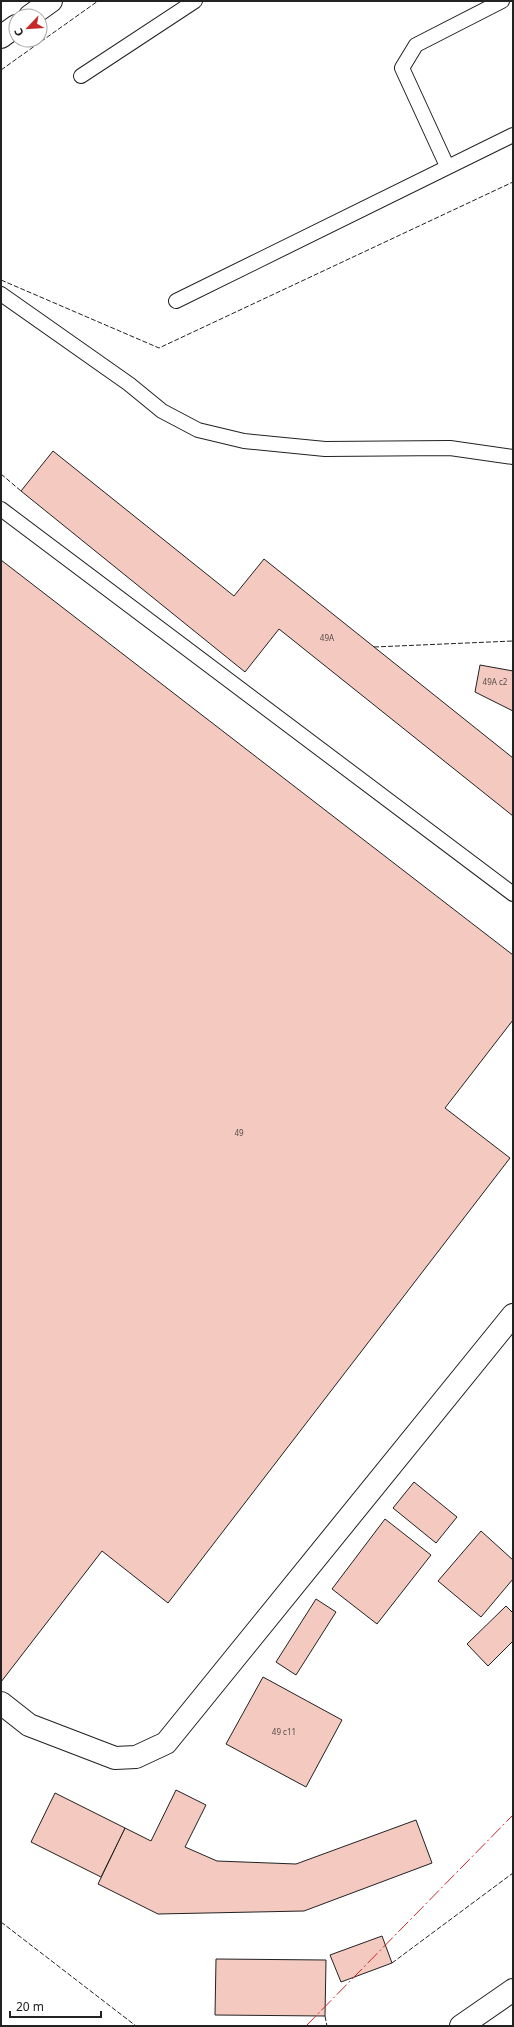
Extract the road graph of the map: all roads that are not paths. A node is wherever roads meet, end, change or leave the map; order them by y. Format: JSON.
{"nodes":[{"id":1,"x":51,"y":1,"type":"edge"},
{"id":2,"x":195,"y":1,"type":"edge"},
{"id":3,"x":502,"y":1,"type":"edge"},
{"id":4,"x":41,"y":8,"type":"edge"},
{"id":5,"x":81,"y":76,"type":"dead end"},
{"id":6,"x":513,"y":135,"type":"edge"},
{"id":7,"x":447,"y":166,"type":"junction"},
{"id":8,"x":1,"y":294,"type":"edge"},
{"id":9,"x":176,"y":301,"type":"dead end"},
{"id":10,"x":513,"y":457,"type":"edge"},
{"id":11,"x":1,"y":509,"type":"edge"},
{"id":12,"x":513,"y":894,"type":"edge"},
{"id":13,"x":513,"y":1315,"type":"edge"},
{"id":14,"x":1,"y":1704,"type":"edge"},
{"id":15,"x":513,"y":1990,"type":"edge"},
{"id":16,"x":461,"y":2026,"type":"edge"}],
"edges":[{"from":1,"to":4,"type":"street"},
{"from":2,"to":5,"type":"lane"},
{"from":3,"to":7,"type":"lane"},
{"from":6,"to":7,"type":"lane"},
{"from":7,"to":9,"type":"lane"},
{"from":8,"to":10,"type":"lane"},
{"from":11,"to":12,"type":"lane"},
{"from":13,"to":14,"type":"street"},
{"from":15,"to":16,"type":"street"}]}
